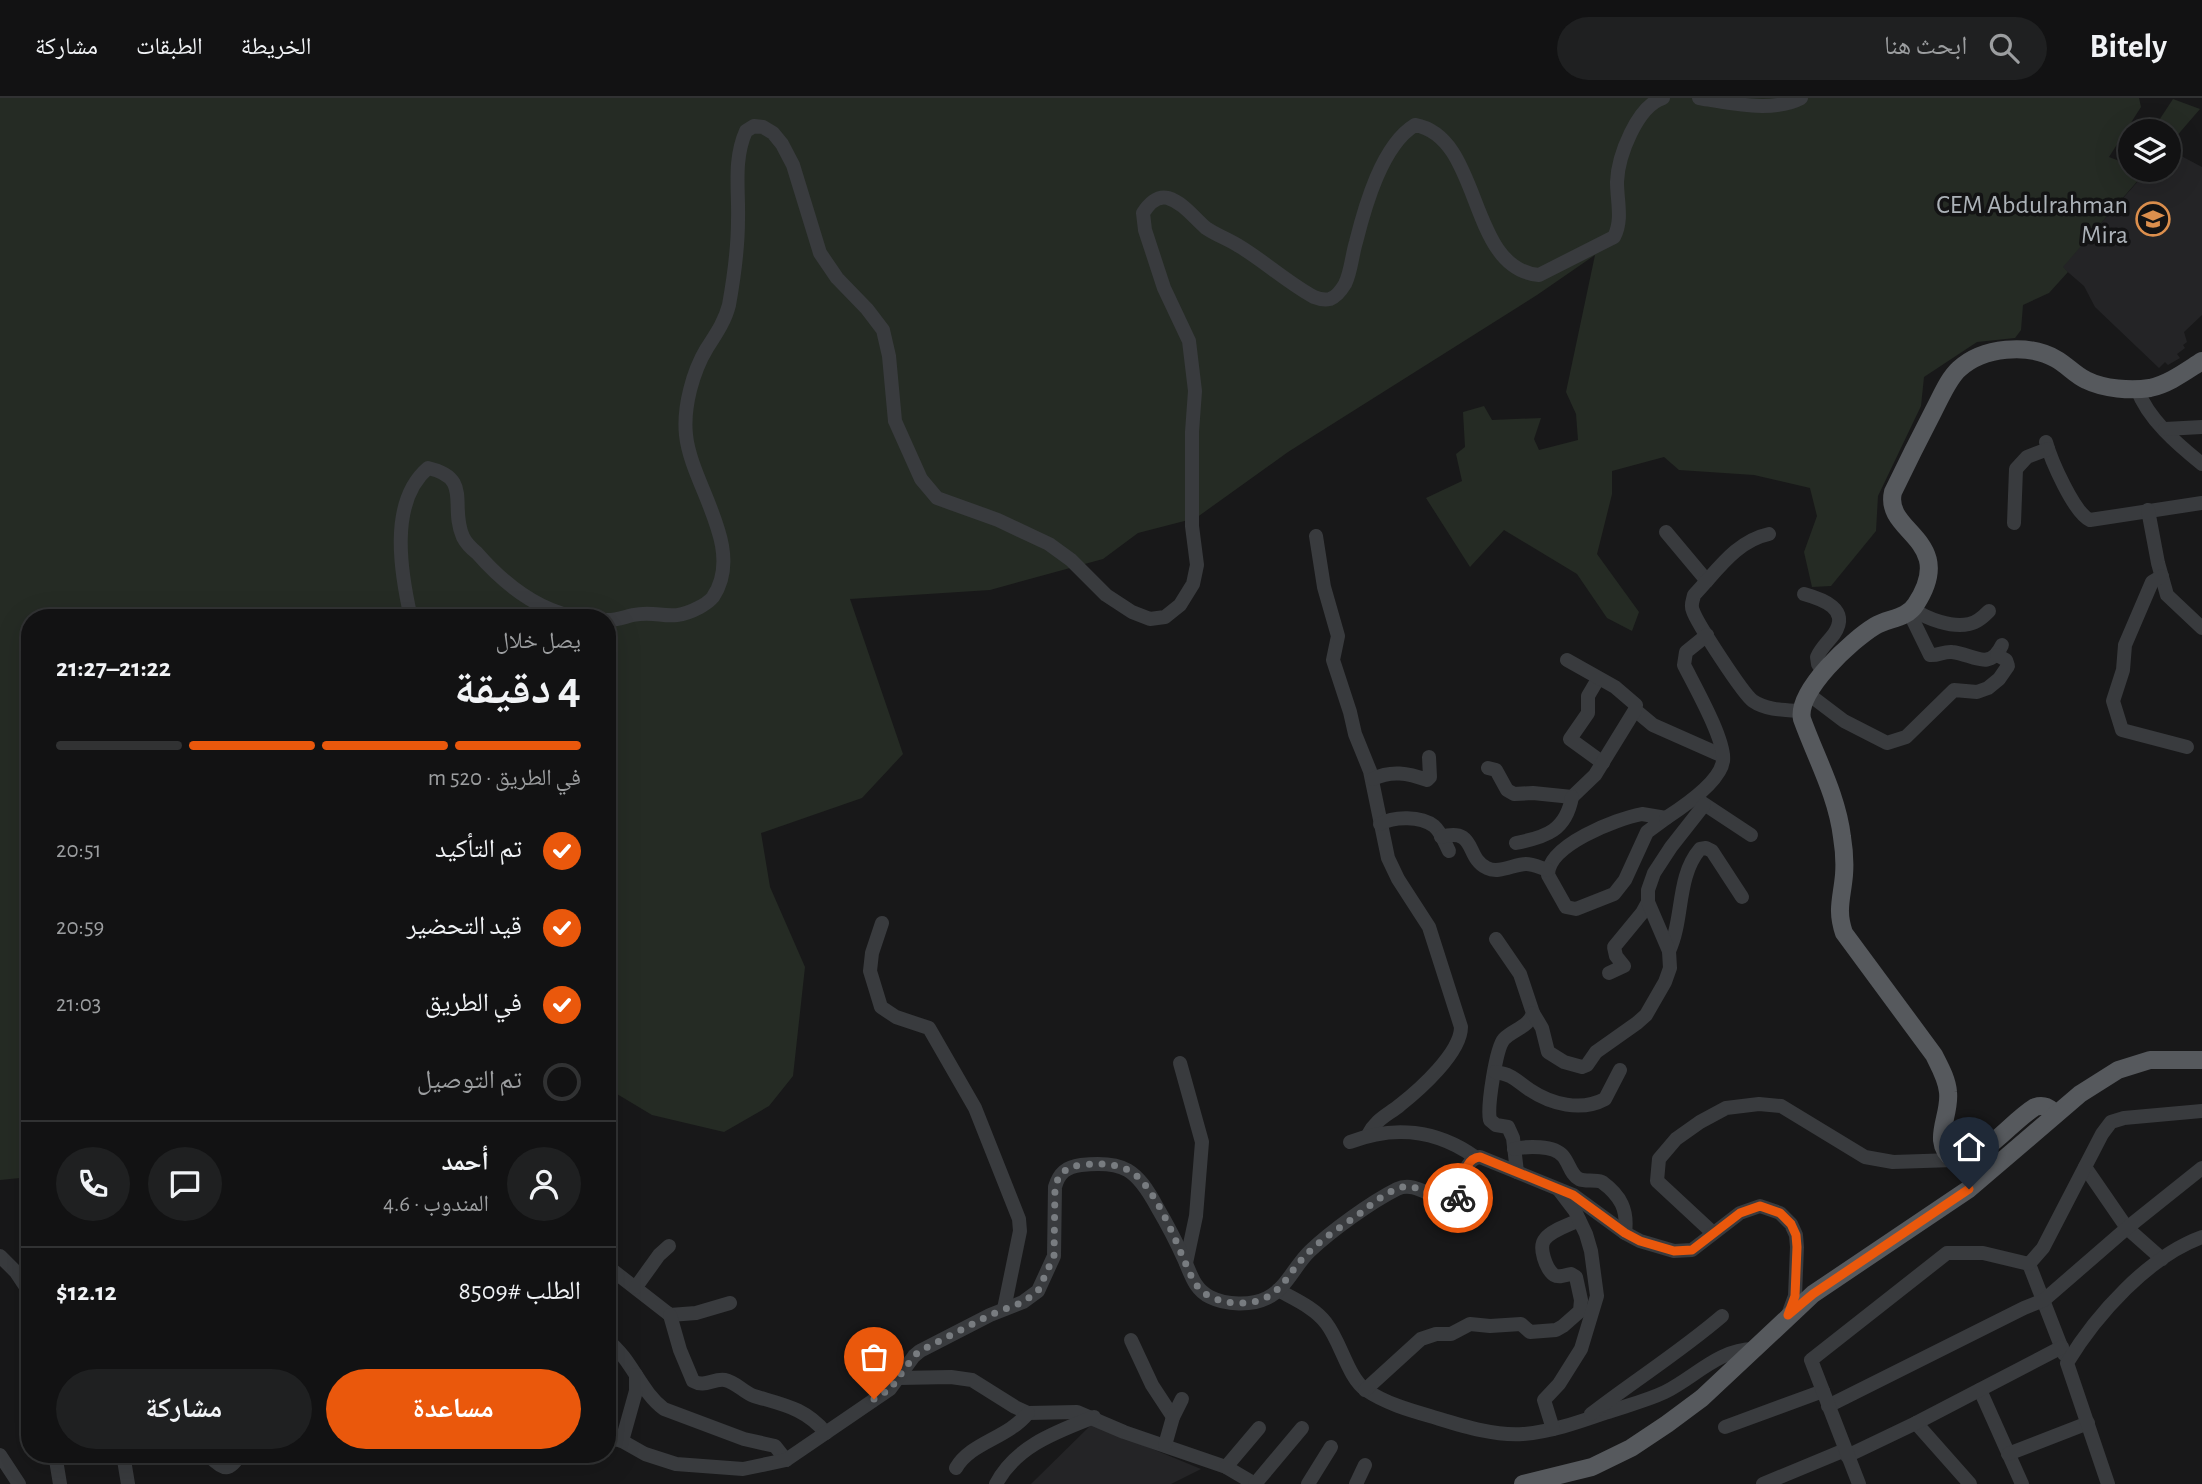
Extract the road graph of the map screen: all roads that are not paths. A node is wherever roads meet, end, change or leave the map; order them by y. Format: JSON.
{"nodes":[{"id":1,"x":1663,"y":98,"type":"edge"},
{"id":2,"x":1699,"y":98,"type":"edge"},
{"id":3,"x":1801,"y":98,"type":"edge"},
{"id":4,"x":2202,"y":361,"type":"edge"},
{"id":5,"x":2137,"y":389,"type":"junction"},
{"id":6,"x":2202,"y":427,"type":"edge"},
{"id":7,"x":2165,"y":429,"type":"junction"},
{"id":8,"x":2201,"y":462,"type":"edge"},
{"id":9,"x":2202,"y":503,"type":"edge"},
{"id":10,"x":2148,"y":510,"type":"junction"},
{"id":11,"x":2014,"y":523,"type":"dead end"},
{"id":12,"x":1665,"y":532,"type":"dead end"},
{"id":13,"x":1769,"y":534,"type":"dead end"},
{"id":14,"x":1316,"y":536,"type":"dead end"},
{"id":15,"x":2162,"y":576,"type":"junction"},
{"id":16,"x":1707,"y":581,"type":"junction"},
{"id":17,"x":1804,"y":594,"type":"dead end"},
{"id":18,"x":409,"y":609,"type":"edge"},
{"id":19,"x":548,"y":609,"type":"edge"},
{"id":20,"x":1911,"y":610,"type":"junction"},
{"id":21,"x":1989,"y":611,"type":"dead end"},
{"id":22,"x":616,"y":618,"type":"edge"},
{"id":23,"x":2202,"y":628,"type":"edge"},
{"id":24,"x":1707,"y":635,"type":"junction"},
{"id":25,"x":1566,"y":660,"type":"dead end"},
{"id":26,"x":1823,"y":672,"type":"junction"},
{"id":27,"x":1598,"y":679,"type":"junction"},
{"id":28,"x":1807,"y":693,"type":"junction"},
{"id":29,"x":1635,"y":710,"type":"junction"},
{"id":30,"x":1800,"y":711,"type":"junction"},
{"id":31,"x":2187,"y":747,"type":"dead end"},
{"id":32,"x":1723,"y":756,"type":"junction"},
{"id":33,"x":1429,"y":757,"type":"dead end"},
{"id":34,"x":1604,"y":763,"type":"junction"},
{"id":35,"x":1488,"y":768,"type":"dead end"},
{"id":36,"x":1373,"y":779,"type":"junction"},
{"id":37,"x":1572,"y":797,"type":"junction"},
{"id":38,"x":1699,"y":801,"type":"junction"},
{"id":39,"x":1666,"y":818,"type":"junction"},
{"id":40,"x":1380,"y":824,"type":"junction"},
{"id":41,"x":1561,"y":826,"type":"junction"},
{"id":42,"x":1751,"y":835,"type":"dead end"},
{"id":43,"x":1441,"y":837,"type":"junction"},
{"id":44,"x":1516,"y":843,"type":"dead end"},
{"id":45,"x":1572,"y":843,"type":"junction"},
{"id":46,"x":1449,"y":851,"type":"dead end"},
{"id":47,"x":1548,"y":870,"type":"junction"},
{"id":48,"x":1742,"y":897,"type":"dead end"},
{"id":49,"x":1648,"y":902,"type":"junction"},
{"id":50,"x":882,"y":923,"type":"dead end"},
{"id":51,"x":1496,"y":939,"type":"dead end"},
{"id":52,"x":1669,"y":951,"type":"junction"},
{"id":53,"x":1609,"y":973,"type":"dead end"},
{"id":54,"x":1533,"y":1013,"type":"junction"},
{"id":55,"x":2202,"y":1060,"type":"edge"},
{"id":56,"x":1180,"y":1063,"type":"dead end"},
{"id":57,"x":1620,"y":1070,"type":"dead end"},
{"id":58,"x":1495,"y":1072,"type":"junction"},
{"id":59,"x":2202,"y":1111,"type":"edge"},
{"id":60,"x":2056,"y":1114,"type":"junction"},
{"id":61,"x":1368,"y":1135,"type":"junction"},
{"id":62,"x":1350,"y":1142,"type":"dead end"},
{"id":63,"x":1514,"y":1149,"type":"junction"},
{"id":64,"x":1475,"y":1157,"type":"junction"},
{"id":65,"x":1954,"y":1160,"type":"junction"},
{"id":66,"x":2085,"y":1167,"type":"junction"},
{"id":67,"x":2202,"y":1168,"type":"edge"},
{"id":68,"x":1517,"y":1172,"type":"junction"},
{"id":69,"x":1558,"y":1189,"type":"junction"},
{"id":70,"x":1579,"y":1220,"type":"junction"},
{"id":71,"x":2127,"y":1228,"type":"junction"},
{"id":72,"x":1625,"y":1233,"type":"junction"},
{"id":73,"x":1713,"y":1233,"type":"junction"},
{"id":74,"x":2202,"y":1237,"type":"edge"},
{"id":75,"x":669,"y":1246,"type":"dead end"},
{"id":76,"x":0,"y":1256,"type":"edge"},
{"id":77,"x":2162,"y":1259,"type":"junction"},
{"id":78,"x":1186,"y":1264,"type":"junction"},
{"id":79,"x":2029,"y":1264,"type":"junction"},
{"id":80,"x":616,"y":1273,"type":"edge"},
{"id":81,"x":21,"y":1280,"type":"edge"},
{"id":82,"x":636,"y":1287,"type":"junction"},
{"id":83,"x":1278,"y":1290,"type":"junction"},
{"id":84,"x":2044,"y":1300,"type":"junction"},
{"id":85,"x":730,"y":1303,"type":"dead end"},
{"id":86,"x":1004,"y":1309,"type":"junction"},
{"id":87,"x":670,"y":1315,"type":"junction"},
{"id":88,"x":1788,"y":1315,"type":"junction"},
{"id":89,"x":1722,"y":1316,"type":"dead end"},
{"id":90,"x":1131,"y":1340,"type":"dead end"},
{"id":91,"x":2062,"y":1347,"type":"junction"},
{"id":92,"x":616,"y":1348,"type":"edge"},
{"id":93,"x":1754,"y":1349,"type":"junction"},
{"id":94,"x":2067,"y":1363,"type":"junction"},
{"id":95,"x":636,"y":1375,"type":"junction"},
{"id":96,"x":900,"y":1378,"type":"junction"},
{"id":97,"x":1365,"y":1390,"type":"junction"},
{"id":98,"x":1823,"y":1391,"type":"junction"},
{"id":99,"x":1980,"y":1391,"type":"junction"},
{"id":100,"x":1182,"y":1399,"type":"dead end"},
{"id":101,"x":1828,"y":1406,"type":"junction"},
{"id":102,"x":1028,"y":1413,"type":"junction"},
{"id":103,"x":1094,"y":1417,"type":"junction"},
{"id":104,"x":1172,"y":1417,"type":"junction"},
{"id":105,"x":1582,"y":1421,"type":"junction"},
{"id":106,"x":1916,"y":1423,"type":"junction"},
{"id":107,"x":2088,"y":1423,"type":"junction"},
{"id":108,"x":1725,"y":1427,"type":"dead end"},
{"id":109,"x":1259,"y":1428,"type":"dead end"},
{"id":110,"x":1302,"y":1429,"type":"dead end"},
{"id":111,"x":1553,"y":1429,"type":"junction"},
{"id":112,"x":826,"y":1433,"type":"junction"},
{"id":113,"x":616,"y":1439,"type":"edge"},
{"id":114,"x":622,"y":1441,"type":"junction"},
{"id":115,"x":1165,"y":1445,"type":"junction"},
{"id":116,"x":1331,"y":1447,"type":"dead end"},
{"id":117,"x":1846,"y":1453,"type":"junction"},
{"id":118,"x":2008,"y":1454,"type":"junction"},
{"id":119,"x":0,"y":1455,"type":"edge"},
{"id":120,"x":786,"y":1460,"type":"junction"},
{"id":121,"x":56,"y":1463,"type":"edge"},
{"id":122,"x":124,"y":1463,"type":"edge"},
{"id":123,"x":217,"y":1463,"type":"edge"},
{"id":124,"x":235,"y":1463,"type":"edge"},
{"id":125,"x":1365,"y":1465,"type":"dead end"},
{"id":126,"x":1226,"y":1467,"type":"junction"},
{"id":127,"x":956,"y":1468,"type":"dead end"},
{"id":128,"x":1360,"y":1483,"type":"edge"},
{"id":129,"x":19,"y":1484,"type":"edge"},
{"id":130,"x":60,"y":1484,"type":"edge"},
{"id":131,"x":128,"y":1484,"type":"edge"},
{"id":132,"x":996,"y":1484,"type":"edge"},
{"id":133,"x":1255,"y":1484,"type":"edge"},
{"id":134,"x":1308,"y":1484,"type":"edge"},
{"id":135,"x":1523,"y":1484,"type":"edge"},
{"id":136,"x":1763,"y":1484,"type":"edge"},
{"id":137,"x":1859,"y":1484,"type":"edge"},
{"id":138,"x":1970,"y":1484,"type":"edge"},
{"id":139,"x":2022,"y":1484,"type":"edge"},
{"id":140,"x":2108,"y":1484,"type":"edge"}],
"edges":[{"from":1,"to":22,"type":"street"},
{"from":2,"to":3,"type":"street"},
{"from":4,"to":5,"type":"main road"},
{"from":5,"to":7,"type":"street"},
{"from":5,"to":20,"type":"main road"},
{"from":6,"to":7,"type":"street"},
{"from":7,"to":8,"type":"street"},
{"from":9,"to":10,"type":"street"},
{"from":10,"to":11,"type":"street"},
{"from":10,"to":15,"type":"street"},
{"from":12,"to":16,"type":"street"},
{"from":13,"to":16,"type":"street"},
{"from":14,"to":36,"type":"street"},
{"from":15,"to":23,"type":"street"},
{"from":15,"to":31,"type":"street"},
{"from":16,"to":24,"type":"street"},
{"from":17,"to":26,"type":"street"},
{"from":18,"to":19,"type":"street"},
{"from":20,"to":21,"type":"street"},
{"from":20,"to":26,"type":"main road"},
{"from":20,"to":28,"type":"street"},
{"from":24,"to":30,"type":"street"},
{"from":24,"to":32,"type":"street"},
{"from":25,"to":27,"type":"street"},
{"from":26,"to":28,"type":"main road"},
{"from":27,"to":29,"type":"street"},
{"from":27,"to":34,"type":"street"},
{"from":28,"to":30,"type":"main road"},
{"from":29,"to":32,"type":"street"},
{"from":29,"to":34,"type":"street"},
{"from":30,"to":65,"type":"main road"},
{"from":32,"to":38,"type":"street"},
{"from":33,"to":36,"type":"street"},
{"from":34,"to":37,"type":"street"},
{"from":35,"to":37,"type":"street"},
{"from":36,"to":40,"type":"street"},
{"from":37,"to":41,"type":"street"},
{"from":38,"to":39,"type":"street"},
{"from":38,"to":42,"type":"street"},
{"from":38,"to":49,"type":"street"},
{"from":39,"to":45,"type":"street"},
{"from":39,"to":47,"type":"street"},
{"from":40,"to":43,"type":"street"},
{"from":40,"to":61,"type":"street"},
{"from":41,"to":44,"type":"street"},
{"from":41,"to":45,"type":"street"},
{"from":43,"to":46,"type":"street"},
{"from":43,"to":47,"type":"street"},
{"from":45,"to":47,"type":"street"},
{"from":48,"to":52,"type":"street"},
{"from":49,"to":52,"type":"street"},
{"from":49,"to":53,"type":"street"},
{"from":50,"to":86,"type":"street"},
{"from":51,"to":54,"type":"street"},
{"from":52,"to":54,"type":"street"},
{"from":54,"to":58,"type":"street"},
{"from":55,"to":60,"type":"main road"},
{"from":56,"to":78,"type":"street"},
{"from":57,"to":58,"type":"street"},
{"from":58,"to":63,"type":"street"},
{"from":59,"to":66,"type":"street"},
{"from":60,"to":65,"type":"main road"},
{"from":60,"to":88,"type":"main road"},
{"from":61,"to":62,"type":"street"},
{"from":61,"to":64,"type":"street"},
{"from":63,"to":68,"type":"street"},
{"from":63,"to":72,"type":"street"},
{"from":64,"to":68,"type":"street"},
{"from":64,"to":83,"type":"street"},
{"from":65,"to":73,"type":"street"},
{"from":66,"to":71,"type":"street"},
{"from":66,"to":79,"type":"street"},
{"from":67,"to":71,"type":"street"},
{"from":68,"to":69,"type":"street"},
{"from":69,"to":70,"type":"street"},
{"from":69,"to":72,"type":"street"},
{"from":70,"to":97,"type":"street"},
{"from":70,"to":111,"type":"street"},
{"from":71,"to":77,"type":"street"},
{"from":71,"to":84,"type":"street"},
{"from":72,"to":73,"type":"street"},
{"from":73,"to":88,"type":"street"},
{"from":74,"to":77,"type":"street"},
{"from":75,"to":82,"type":"street"},
{"from":76,"to":81,"type":"street"},
{"from":77,"to":94,"type":"street"},
{"from":78,"to":83,"type":"street"},
{"from":78,"to":86,"type":"street"},
{"from":79,"to":84,"type":"street"},
{"from":79,"to":98,"type":"street"},
{"from":80,"to":82,"type":"street"},
{"from":82,"to":87,"type":"street"},
{"from":83,"to":97,"type":"street"},
{"from":84,"to":91,"type":"street"},
{"from":84,"to":101,"type":"street"},
{"from":85,"to":87,"type":"street"},
{"from":86,"to":96,"type":"street"},
{"from":87,"to":112,"type":"street"},
{"from":88,"to":93,"type":"main road"},
{"from":89,"to":105,"type":"street"},
{"from":90,"to":104,"type":"street"},
{"from":91,"to":94,"type":"street"},
{"from":91,"to":99,"type":"street"},
{"from":92,"to":95,"type":"street"},
{"from":93,"to":105,"type":"street"},
{"from":93,"to":135,"type":"main road"},
{"from":94,"to":107,"type":"street"},
{"from":95,"to":114,"type":"street"},
{"from":95,"to":120,"type":"street"},
{"from":96,"to":102,"type":"street"},
{"from":96,"to":112,"type":"street"},
{"from":97,"to":111,"type":"street"},
{"from":98,"to":101,"type":"street"},
{"from":98,"to":108,"type":"street"},
{"from":99,"to":106,"type":"street"},
{"from":99,"to":118,"type":"street"},
{"from":100,"to":104,"type":"street"},
{"from":101,"to":117,"type":"street"},
{"from":102,"to":103,"type":"street"},
{"from":102,"to":127,"type":"street"},
{"from":103,"to":115,"type":"street"},
{"from":103,"to":132,"type":"street"},
{"from":104,"to":115,"type":"street"},
{"from":105,"to":111,"type":"street"},
{"from":106,"to":117,"type":"street"},
{"from":106,"to":138,"type":"street"},
{"from":107,"to":118,"type":"street"},
{"from":107,"to":140,"type":"street"},
{"from":109,"to":126,"type":"street"},
{"from":110,"to":133,"type":"street"},
{"from":112,"to":120,"type":"street"},
{"from":113,"to":114,"type":"street"},
{"from":114,"to":120,"type":"street"},
{"from":115,"to":126,"type":"street"},
{"from":116,"to":134,"type":"street"},
{"from":117,"to":136,"type":"street"},
{"from":117,"to":137,"type":"street"},
{"from":118,"to":139,"type":"street"},
{"from":119,"to":129,"type":"street"},
{"from":121,"to":130,"type":"street"},
{"from":122,"to":131,"type":"street"},
{"from":123,"to":124,"type":"street"},
{"from":125,"to":128,"type":"street"},
{"from":126,"to":133,"type":"street"}]}
